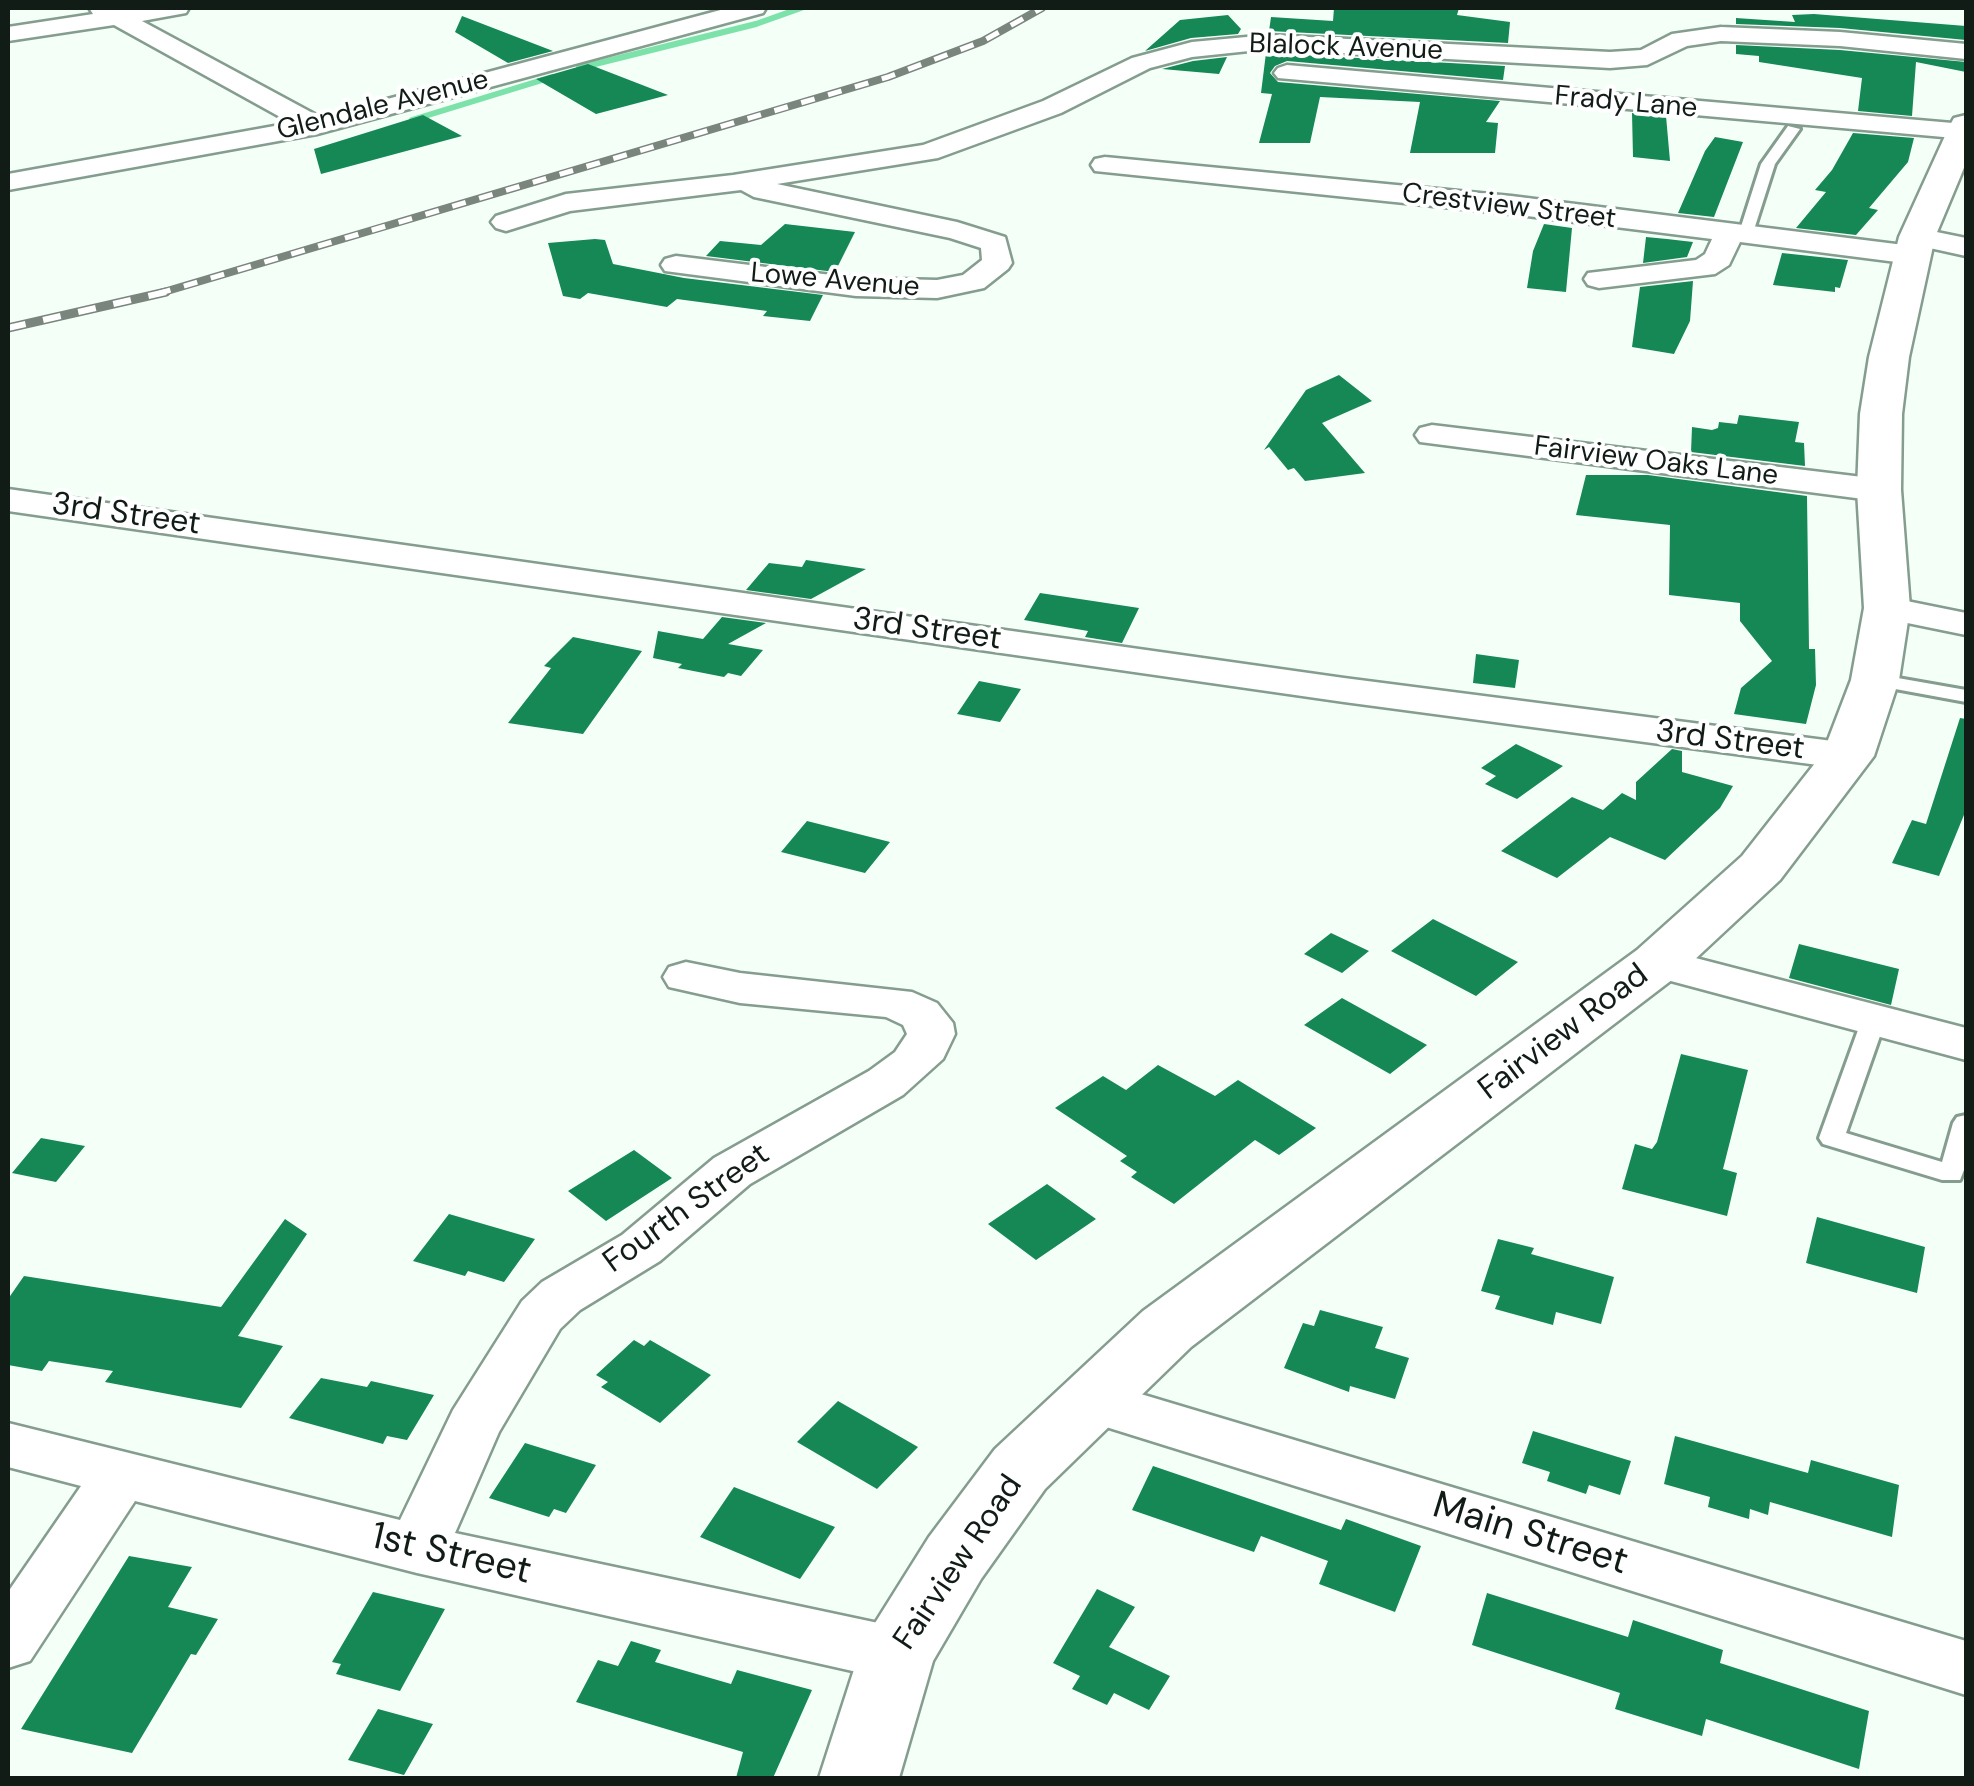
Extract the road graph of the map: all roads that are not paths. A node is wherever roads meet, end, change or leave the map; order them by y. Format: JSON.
{"nodes":[{"id":1,"x":177,"y":8,"type":"edge"},
{"id":2,"x":754,"y":8,"type":"edge"},
{"id":3,"x":107,"y":12,"type":"edge"},
{"id":4,"x":8,"y":34,"type":"edge"},
{"id":5,"x":1966,"y":52,"type":"edge"},
{"id":6,"x":1287,"y":73,"type":"dead end"},
{"id":7,"x":318,"y":126,"type":"junction"},
{"id":8,"x":1965,"y":129,"type":"edge"},
{"id":9,"x":1793,"y":130,"type":"dead end"},
{"id":10,"x":1106,"y":165,"type":"dead end"},
{"id":11,"x":8,"y":182,"type":"edge"},
{"id":12,"x":733,"y":183,"type":"junction"},
{"id":13,"x":506,"y":222,"type":"dead end"},
{"id":14,"x":1737,"y":235,"type":"junction"},
{"id":15,"x":1932,"y":246,"type":"edge"},
{"id":16,"x":676,"y":264,"type":"dead end"},
{"id":17,"x":1599,"y":279,"type":"dead end"},
{"id":18,"x":1432,"y":435,"type":"dead end"},
{"id":19,"x":1879,"y":490,"type":"junction"},
{"id":20,"x":8,"y":500,"type":"edge"},
{"id":21,"x":1887,"y":608,"type":"junction"},
{"id":22,"x":1966,"y":624,"type":"edge"},
{"id":23,"x":1874,"y":680,"type":"junction"},
{"id":24,"x":1966,"y":696,"type":"edge"},
{"id":25,"x":1848,"y":756,"type":"junction"},
{"id":26,"x":1657,"y":963,"type":"junction"},
{"id":27,"x":686,"y":977,"type":"dead end"},
{"id":28,"x":1874,"y":1020,"type":"junction"},
{"id":29,"x":1966,"y":1044,"type":"edge"},
{"id":30,"x":1966,"y":1123,"type":"edge"},
{"id":31,"x":1094,"y":1402,"type":"junction"},
{"id":32,"x":8,"y":1445,"type":"edge"},
{"id":33,"x":122,"y":1473,"type":"junction"},
{"id":34,"x":418,"y":1549,"type":"junction"},
{"id":35,"x":8,"y":1642,"type":"edge"},
{"id":36,"x":896,"y":1654,"type":"junction"},
{"id":37,"x":1966,"y":1668,"type":"edge"},
{"id":38,"x":859,"y":1778,"type":"edge"}],
"edges":[{"from":1,"to":3,"type":"street"},
{"from":2,"to":7,"type":"street","name":"Glendale Avenue"},
{"from":3,"to":4,"type":"street"},
{"from":3,"to":7,"type":"street"},
{"from":5,"to":12,"type":"street","name":"Blalock Avenue"},
{"from":6,"to":8,"type":"street","name":"Frady Lane"},
{"from":7,"to":11,"type":"street","name":"Glendale Avenue"},
{"from":8,"to":15,"type":"main road","name":"Fairview Road"},
{"from":9,"to":14,"type":"lane"},
{"from":10,"to":14,"type":"street","name":"Crestview Street"},
{"from":12,"to":13,"type":"street","name":"Blalock Avenue"},
{"from":12,"to":16,"type":"street","name":"Lowe Avenue"},
{"from":14,"to":15,"type":"street","name":"Crestview Street"},
{"from":14,"to":17,"type":"street"},
{"from":15,"to":19,"type":"main road","name":"Fairview Road"},
{"from":18,"to":19,"type":"street","name":"Fairview Oaks Lane"},
{"from":19,"to":21,"type":"main road","name":"Fairview Road"},
{"from":20,"to":25,"type":"street","name":"3rd Street"},
{"from":21,"to":22,"type":"street"},
{"from":21,"to":23,"type":"main road","name":"Fairview Road"},
{"from":23,"to":24,"type":"lane"},
{"from":23,"to":25,"type":"main road","name":"Fairview Road"},
{"from":25,"to":26,"type":"main road","name":"Fairview Road"},
{"from":26,"to":28,"type":"street"},
{"from":26,"to":31,"type":"main road","name":"Fairview Road"},
{"from":27,"to":34,"type":"street","name":"Fourth Street"},
{"from":28,"to":29,"type":"street"},
{"from":28,"to":30,"type":"lane"},
{"from":31,"to":36,"type":"main road","name":"Fairview Road"},
{"from":31,"to":37,"type":"street","name":"Main Street"},
{"from":32,"to":33,"type":"street","name":"1st Street"},
{"from":33,"to":34,"type":"street","name":"1st Street"},
{"from":33,"to":35,"type":"street"},
{"from":34,"to":36,"type":"street","name":"1st Street"},
{"from":36,"to":38,"type":"main road","name":"Fairview Road"}]}
